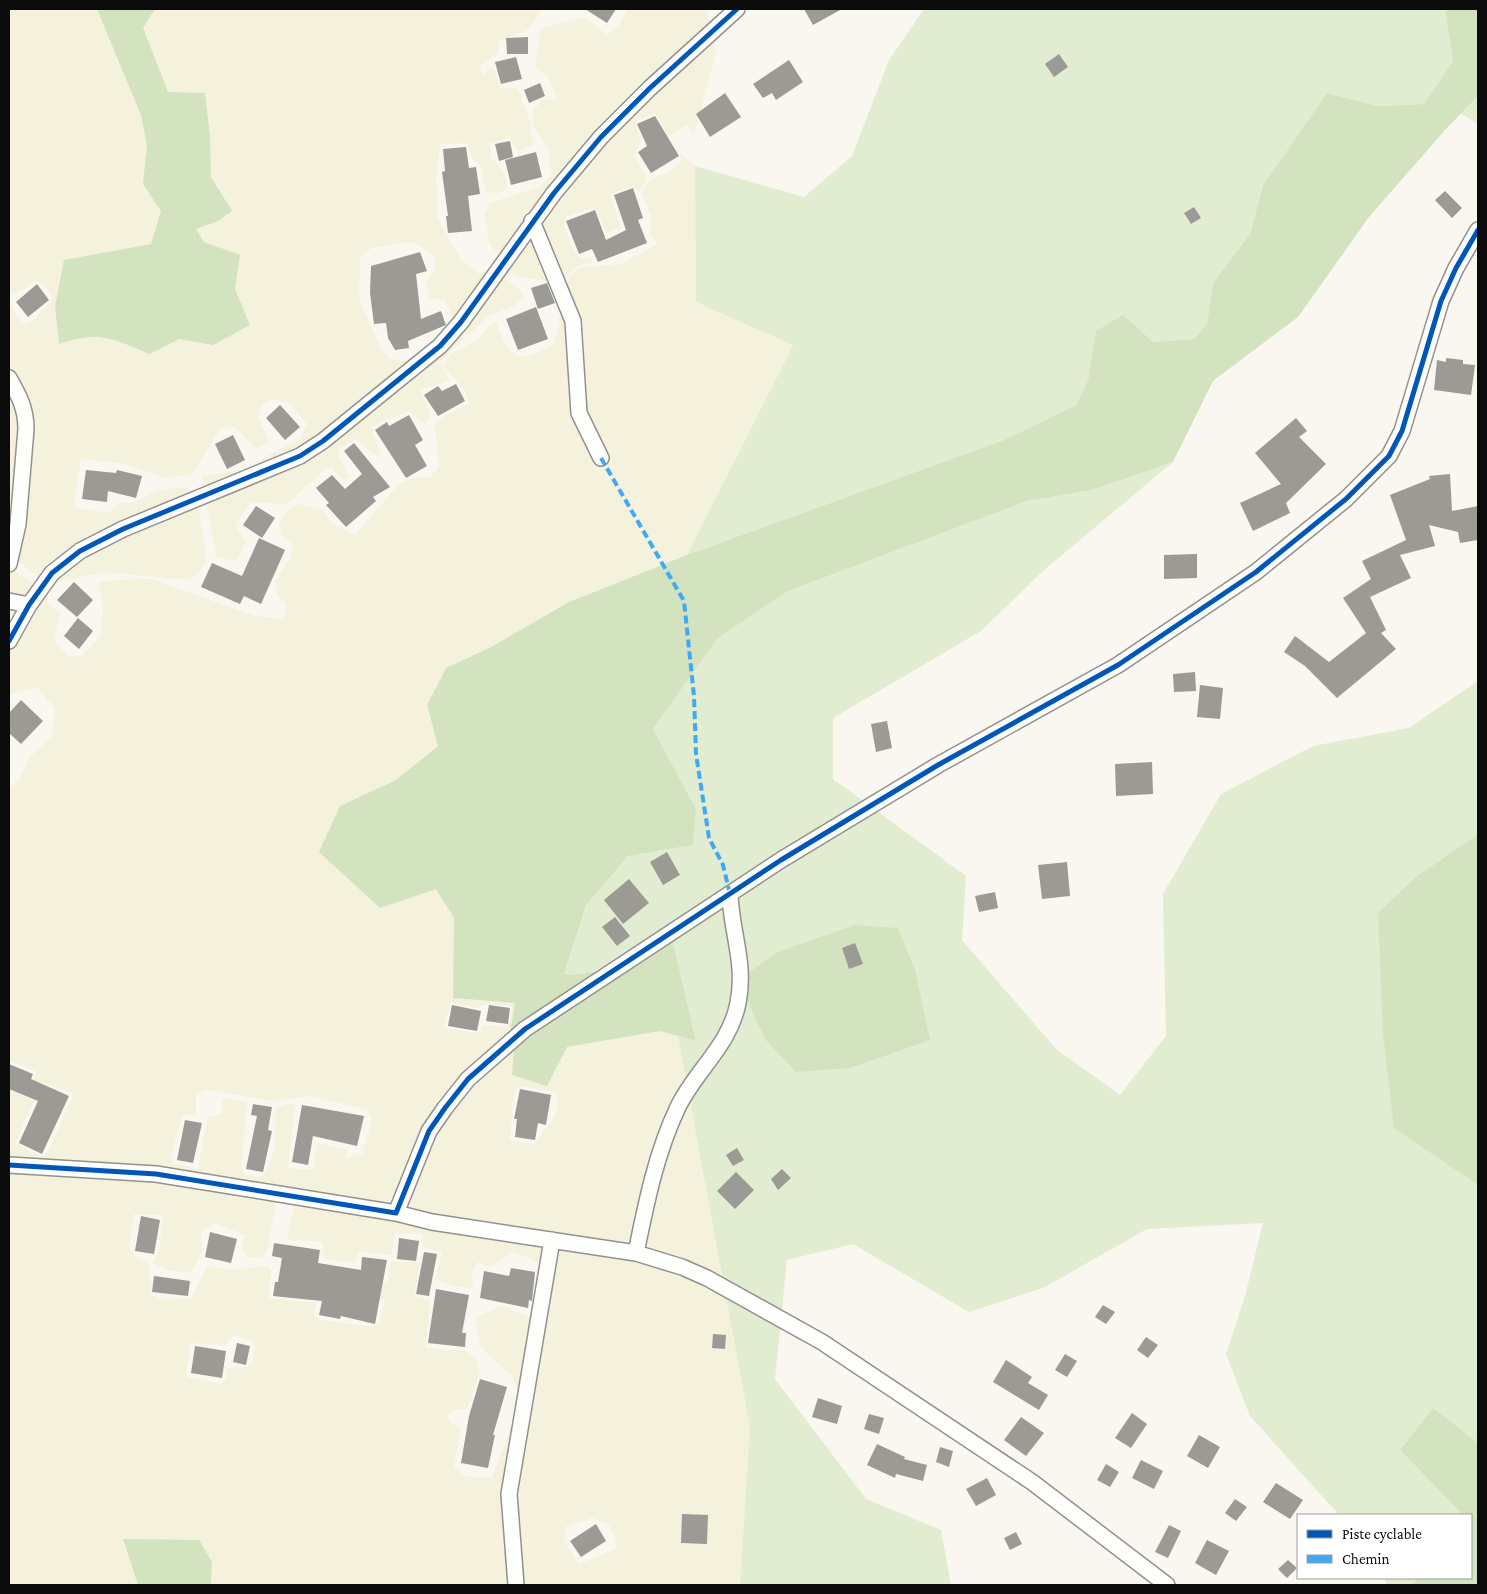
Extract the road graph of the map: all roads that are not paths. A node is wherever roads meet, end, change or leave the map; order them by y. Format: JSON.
{"nodes":[{"id":1,"x":737,"y":9,"type":"edge"},
{"id":2,"x":532,"y":221,"type":"junction"},
{"id":3,"x":1478,"y":230,"type":"edge"},
{"id":4,"x":9,"y":378,"type":"edge"},
{"id":5,"x":601,"y":458,"type":"dead end"},
{"id":6,"x":9,"y":564,"type":"edge"},
{"id":7,"x":9,"y":601,"type":"edge"},
{"id":8,"x":30,"y":604,"type":"junction"},
{"id":9,"x":9,"y":641,"type":"edge"},
{"id":10,"x":730,"y":894,"type":"junction"},
{"id":11,"x":9,"y":1165,"type":"edge"},
{"id":12,"x":396,"y":1212,"type":"junction"},
{"id":13,"x":552,"y":1240,"type":"junction"},
{"id":14,"x":636,"y":1253,"type":"junction"},
{"id":15,"x":516,"y":1585,"type":"edge"},
{"id":16,"x":1167,"y":1585,"type":"edge"}],
"edges":[{"from":1,"to":2,"type":"street"},
{"from":2,"to":5,"type":"street"},
{"from":2,"to":8,"type":"street"},
{"from":3,"to":10,"type":"street"},
{"from":4,"to":6,"type":"street"},
{"from":7,"to":8,"type":"street"},
{"from":8,"to":9,"type":"street"},
{"from":10,"to":12,"type":"street"},
{"from":10,"to":14,"type":"street"},
{"from":11,"to":12,"type":"street"},
{"from":12,"to":13,"type":"street"},
{"from":13,"to":14,"type":"street"},
{"from":13,"to":15,"type":"street"},
{"from":14,"to":16,"type":"street"}]}
